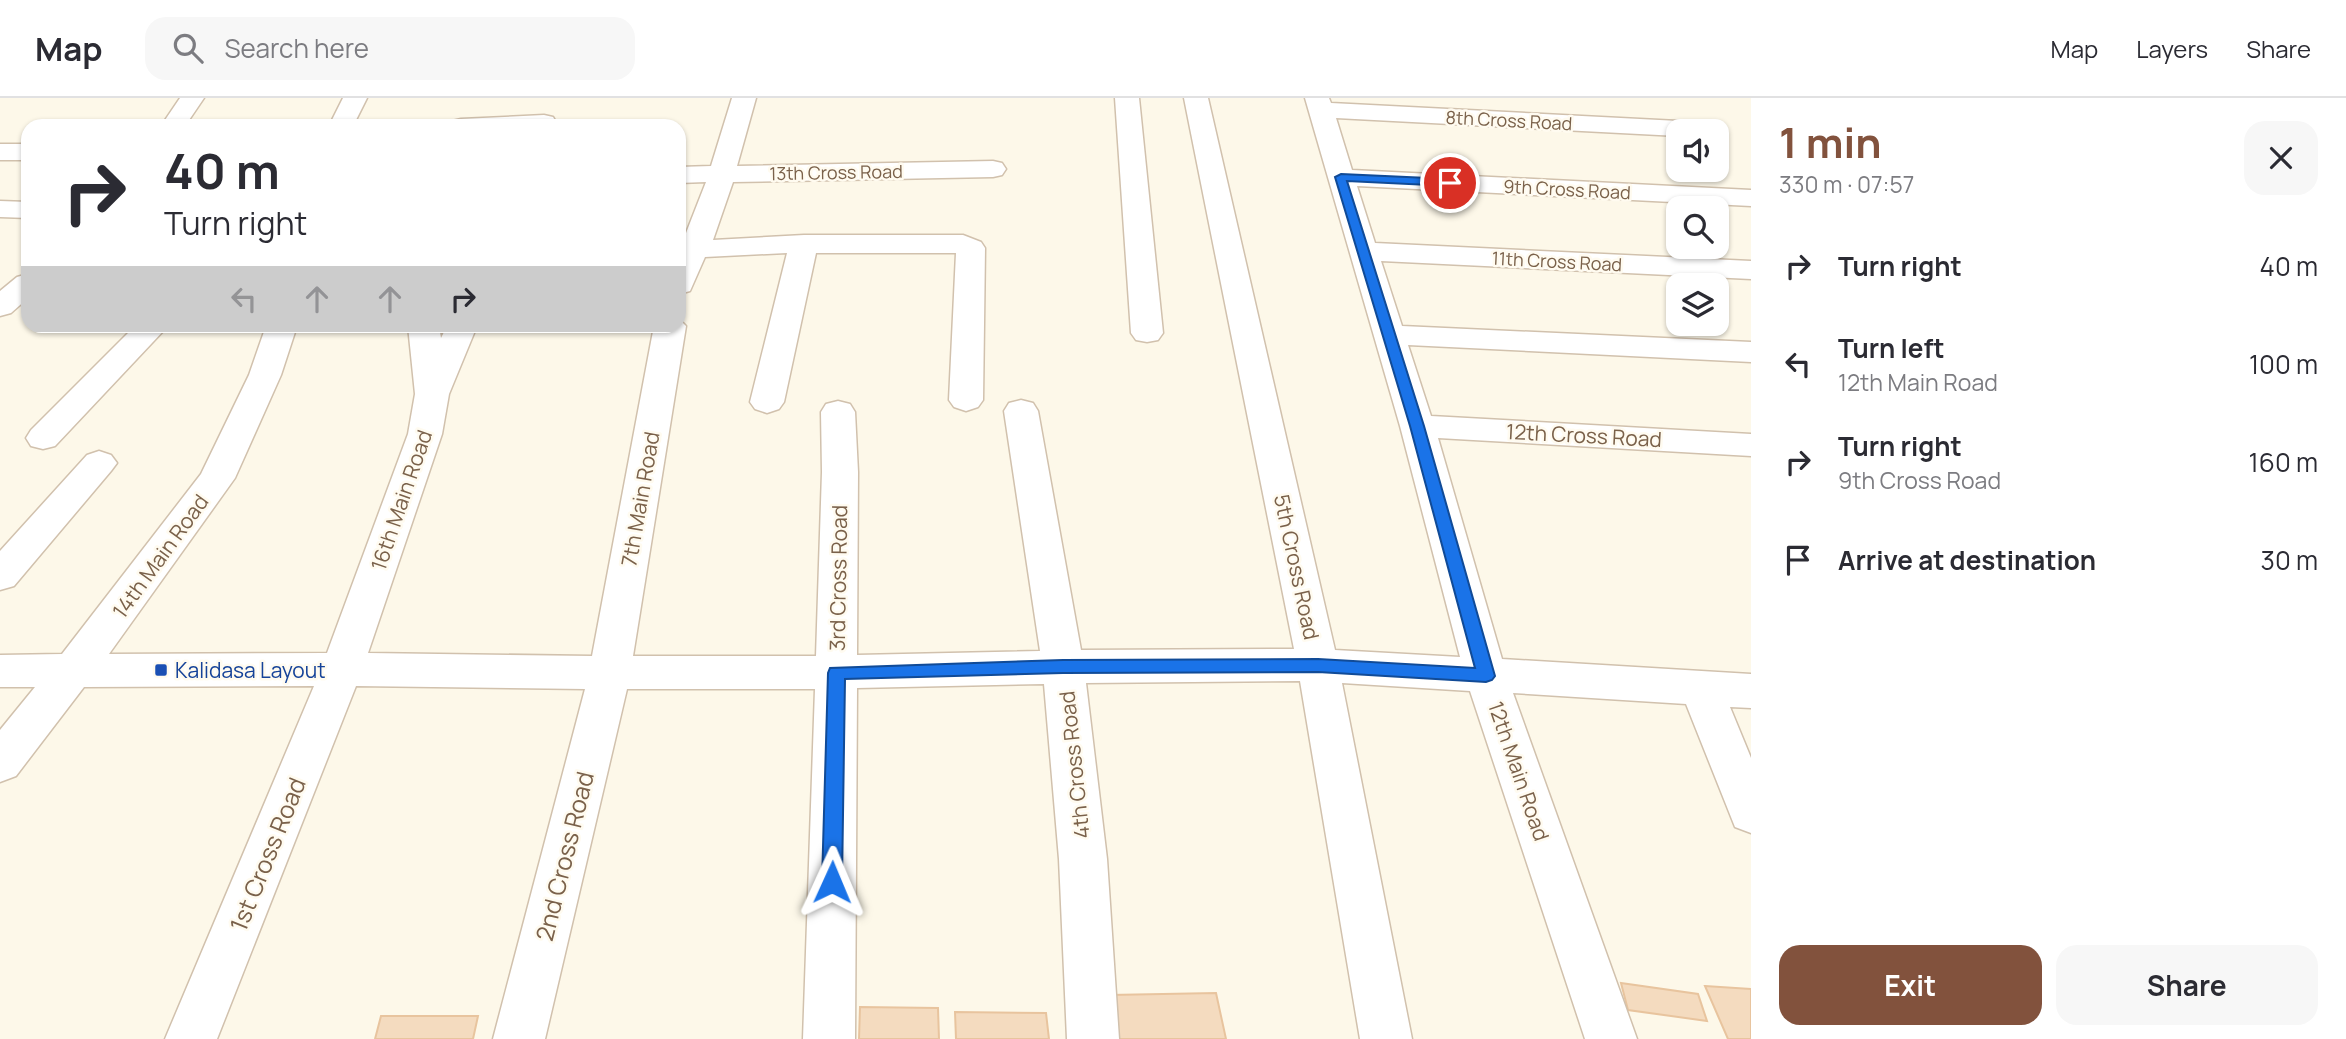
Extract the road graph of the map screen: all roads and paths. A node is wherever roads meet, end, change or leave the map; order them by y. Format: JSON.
{"nodes":[{"id":1,"x":192,"y":98,"type":"edge"},
{"id":2,"x":355,"y":98,"type":"edge"},
{"id":3,"x":464,"y":98,"type":"edge"},
{"id":4,"x":556,"y":98,"type":"edge"},
{"id":5,"x":744,"y":98,"type":"edge"},
{"id":6,"x":1127,"y":98,"type":"edge"},
{"id":7,"x":1196,"y":98,"type":"edge"},
{"id":8,"x":1319,"y":104,"type":"edge"},
{"id":9,"x":178,"y":119,"type":"edge"},
{"id":10,"x":344,"y":119,"type":"edge"},
{"id":11,"x":454,"y":119,"type":"edge"},
{"id":12,"x":546,"y":119,"type":"edge"},
{"id":13,"x":1666,"y":128,"type":"edge"},
{"id":14,"x":0,"y":152,"type":"edge"},
{"id":15,"x":21,"y":152,"type":"edge"},
{"id":16,"x":993,"y":169,"type":"dead end"},
{"id":17,"x":721,"y":174,"type":"junction"},
{"id":18,"x":686,"y":175,"type":"edge"},
{"id":19,"x":1341,"y":177,"type":"junction"},
{"id":20,"x":1751,"y":198,"type":"edge"},
{"id":21,"x":0,"y":209,"type":"edge"},
{"id":22,"x":21,"y":210,"type":"edge"},
{"id":23,"x":804,"y":244,"type":"junction"},
{"id":24,"x":694,"y":248,"type":"junction"},
{"id":25,"x":1363,"y":251,"type":"junction"},
{"id":26,"x":686,"y":268,"type":"edge"},
{"id":27,"x":1751,"y":270,"type":"edge"},
{"id":28,"x":0,"y":276,"type":"edge"},
{"id":29,"x":21,"y":279,"type":"edge"},
{"id":30,"x":21,"y":287,"type":"edge"},
{"id":31,"x":0,"y":307,"type":"edge"},
{"id":32,"x":145,"y":333,"type":"edge"},
{"id":33,"x":279,"y":333,"type":"edge"},
{"id":34,"x":425,"y":333,"type":"edge"},
{"id":35,"x":459,"y":333,"type":"edge"},
{"id":36,"x":669,"y":333,"type":"edge"},
{"id":37,"x":1147,"y":333,"type":"dead end"},
{"id":38,"x":1389,"y":335,"type":"junction"},
{"id":39,"x":1751,"y":352,"type":"edge"},
{"id":40,"x":432,"y":394,"type":"junction"},
{"id":41,"x":966,"y":400,"type":"dead end"},
{"id":42,"x":767,"y":402,"type":"dead end"},
{"id":43,"x":1021,"y":411,"type":"dead end"},
{"id":44,"x":838,"y":412,"type":"dead end"},
{"id":45,"x":1417,"y":426,"type":"junction"},
{"id":46,"x":43,"y":438,"type":"dead end"},
{"id":47,"x":1747,"y":452,"type":"edge"},
{"id":48,"x":99,"y":463,"type":"dead end"},
{"id":49,"x":0,"y":576,"type":"edge"},
{"id":50,"x":1318,"y":665,"type":"junction"},
{"id":51,"x":1063,"y":667,"type":"junction"},
{"id":52,"x":342,"y":669,"type":"junction"},
{"id":53,"x":0,"y":671,"type":"edge"},
{"id":54,"x":74,"y":671,"type":"junction"},
{"id":55,"x":610,"y":673,"type":"junction"},
{"id":56,"x":836,"y":673,"type":"junction"},
{"id":57,"x":1486,"y":676,"type":"junction"},
{"id":58,"x":1701,"y":688,"type":"junction"},
{"id":59,"x":1751,"y":691,"type":"edge"},
{"id":60,"x":0,"y":763,"type":"edge"},
{"id":61,"x":1751,"y":813,"type":"edge"},
{"id":62,"x":191,"y":1039,"type":"edge"},
{"id":63,"x":519,"y":1039,"type":"edge"},
{"id":64,"x":829,"y":1039,"type":"edge"},
{"id":65,"x":1093,"y":1039,"type":"edge"},
{"id":66,"x":1387,"y":1039,"type":"edge"},
{"id":67,"x":1611,"y":1039,"type":"edge"}],
"edges":[{"from":1,"to":9,"type":"street"},
{"from":2,"to":10,"type":"street"},
{"from":3,"to":11,"type":"street"},
{"from":4,"to":12,"type":"street"},
{"from":5,"to":17,"type":"street"},
{"from":6,"to":37,"type":"street"},
{"from":7,"to":50,"type":"street","name":"5th Cross Road"},
{"from":8,"to":13,"type":"street","name":"8th Cross Road"},
{"from":8,"to":19,"type":"street","name":"12th Main Road"},
{"from":14,"to":15,"type":"street"},
{"from":16,"to":17,"type":"street","name":"13th Cross Road"},
{"from":17,"to":18,"type":"street","name":"13th Cross Road"},
{"from":17,"to":24,"type":"street"},
{"from":19,"to":20,"type":"street","name":"9th Cross Road"},
{"from":19,"to":25,"type":"street","name":"12th Main Road"},
{"from":21,"to":22,"type":"street"},
{"from":23,"to":24,"type":"street"},
{"from":23,"to":41,"type":"street"},
{"from":23,"to":42,"type":"street"},
{"from":24,"to":26,"type":"street"},
{"from":25,"to":27,"type":"street","name":"11th Cross Road"},
{"from":25,"to":38,"type":"street","name":"12th Main Road"},
{"from":28,"to":29,"type":"street"},
{"from":30,"to":31,"type":"street"},
{"from":32,"to":46,"type":"street"},
{"from":33,"to":54,"type":"street","name":"14th Main Road"},
{"from":34,"to":40,"type":"street","name":"16th Main Road"},
{"from":35,"to":40,"type":"street"},
{"from":36,"to":55,"type":"street","name":"7th Main Road"},
{"from":38,"to":39,"type":"street"},
{"from":38,"to":45,"type":"street","name":"12th Main Road"},
{"from":40,"to":52,"type":"street","name":"16th Main Road"},
{"from":43,"to":51,"type":"street","name":"4th Cross Road"},
{"from":44,"to":56,"type":"street","name":"3rd Cross Road"},
{"from":45,"to":47,"type":"street","name":"12th Cross Road"},
{"from":45,"to":57,"type":"street","name":"12th Main Road"},
{"from":48,"to":49,"type":"street"},
{"from":50,"to":51,"type":"street"},
{"from":50,"to":57,"type":"street"},
{"from":50,"to":66,"type":"street","name":"5th Cross Road"},
{"from":51,"to":56,"type":"street"},
{"from":51,"to":65,"type":"street","name":"4th Cross Road"},
{"from":52,"to":54,"type":"street"},
{"from":52,"to":55,"type":"street"},
{"from":52,"to":62,"type":"street","name":"1st Cross Road"},
{"from":53,"to":54,"type":"street"},
{"from":54,"to":60,"type":"street","name":"14th Main Road"},
{"from":55,"to":56,"type":"street"},
{"from":55,"to":63,"type":"street","name":"2nd Cross Road"},
{"from":56,"to":64,"type":"street","name":"3rd Cross Road"},
{"from":57,"to":58,"type":"street"},
{"from":57,"to":67,"type":"street","name":"12th Main Road"},
{"from":58,"to":59,"type":"street"},
{"from":58,"to":61,"type":"street"}]}
